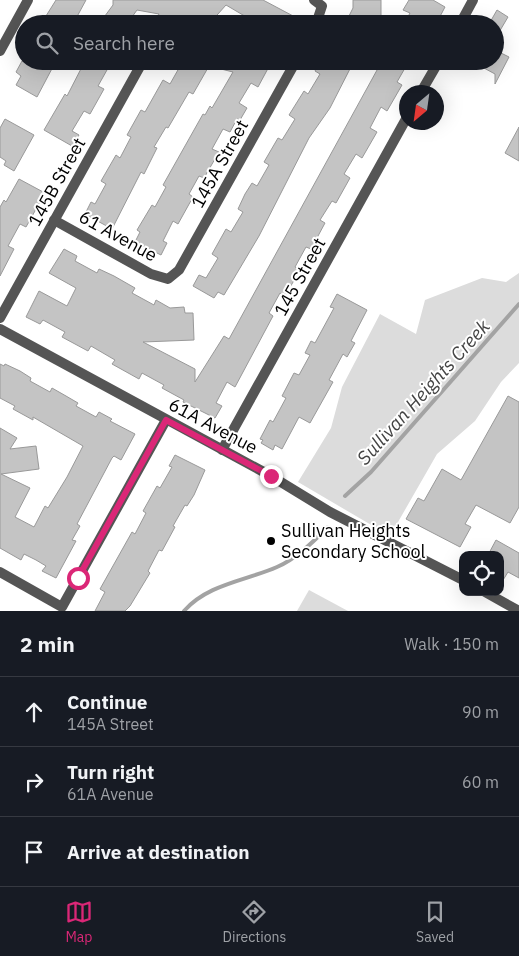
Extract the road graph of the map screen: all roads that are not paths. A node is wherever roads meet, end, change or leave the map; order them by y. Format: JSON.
{"nodes":[{"id":1,"x":28,"y":0,"type":"edge"},
{"id":2,"x":473,"y":0,"type":"edge"},
{"id":3,"x":20,"y":15,"type":"edge"},
{"id":4,"x":465,"y":15,"type":"edge"},
{"id":5,"x":15,"y":24,"type":"edge"},
{"id":6,"x":0,"y":51,"type":"edge"},
{"id":7,"x":137,"y":70,"type":"edge"},
{"id":8,"x":291,"y":70,"type":"edge"},
{"id":9,"x":434,"y":70,"type":"edge"},
{"id":10,"x":426,"y":85,"type":"edge"},
{"id":11,"x":400,"y":130,"type":"edge"},
{"id":12,"x":54,"y":220,"type":"junction"},
{"id":13,"x":168,"y":278,"type":"joint"},
{"id":14,"x":0,"y":318,"type":"edge"},
{"id":15,"x":0,"y":329,"type":"edge"},
{"id":16,"x":166,"y":420,"type":"junction"},
{"id":17,"x":222,"y":450,"type":"junction"},
{"id":18,"x":0,"y":572,"type":"edge"},
{"id":19,"x":459,"y":578,"type":"edge"},
{"id":20,"x":492,"y":596,"type":"edge"},
{"id":21,"x":519,"y":611,"type":"edge"}],
"edges":[{"from":1,"to":3,"type":"street"},
{"from":2,"to":4,"type":"street"},
{"from":5,"to":6,"type":"street"},
{"from":7,"to":12,"type":"street","name":"145B Street"},
{"from":8,"to":13,"type":"street","name":"145A Street"},
{"from":9,"to":10,"type":"street"},
{"from":11,"to":17,"type":"street","name":"145 Street"},
{"from":12,"to":13,"type":"street","name":"61 Avenue"},
{"from":12,"to":14,"type":"street","name":"145B Street"},
{"from":15,"to":16,"type":"street","name":"61A Avenue"},
{"from":16,"to":17,"type":"street","name":"61A Avenue"},
{"from":16,"to":18,"type":"street"},
{"from":17,"to":19,"type":"street","name":"61A Avenue"},
{"from":20,"to":21,"type":"street"}]}
